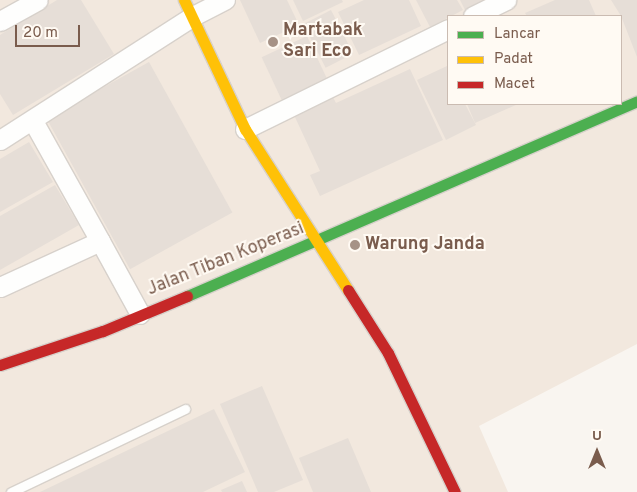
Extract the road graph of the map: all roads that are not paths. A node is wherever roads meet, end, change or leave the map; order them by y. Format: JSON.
{"nodes":[{"id":1,"x":38,"y":0,"type":"edge"},
{"id":2,"x":225,"y":0,"type":"edge"},
{"id":3,"x":506,"y":0,"type":"edge"},
{"id":4,"x":188,"y":8,"type":"edge"},
{"id":5,"x":475,"y":15,"type":"edge"},
{"id":6,"x":0,"y":21,"type":"edge"},
{"id":7,"x":447,"y":29,"type":"edge"},
{"id":8,"x":637,"y":101,"type":"edge"},
{"id":9,"x":33,"y":121,"type":"junction"},
{"id":10,"x":245,"y":128,"type":"junction"},
{"id":11,"x":3,"y":131,"type":"edge"},
{"id":12,"x":100,"y":241,"type":"junction"},
{"id":13,"x":318,"y":242,"type":"junction"},
{"id":14,"x":0,"y":287,"type":"edge"},
{"id":15,"x":140,"y":314,"type":"junction"},
{"id":16,"x":0,"y":365,"type":"edge"},
{"id":17,"x":185,"y":409,"type":"dead end"},
{"id":18,"x":11,"y":492,"type":"edge"},
{"id":19,"x":455,"y":492,"type":"edge"}],
"edges":[{"from":1,"to":6,"type":"street"},
{"from":2,"to":4,"type":"street"},
{"from":3,"to":5,"type":"street"},
{"from":4,"to":9,"type":"street"},
{"from":4,"to":10,"type":"street","name":"Jalan Tiban Koperasi"},
{"from":7,"to":10,"type":"street"},
{"from":8,"to":13,"type":"street"},
{"from":9,"to":11,"type":"street"},
{"from":9,"to":12,"type":"street"},
{"from":10,"to":13,"type":"street","name":"Jalan Tiban Koperasi"},
{"from":12,"to":14,"type":"street"},
{"from":12,"to":15,"type":"street"},
{"from":13,"to":15,"type":"street","name":"Jalan Tiban Koperasi"},
{"from":13,"to":19,"type":"street"},
{"from":15,"to":16,"type":"street","name":"Jalan Tiban Koperasi"},
{"from":17,"to":18,"type":"lane"}]}
